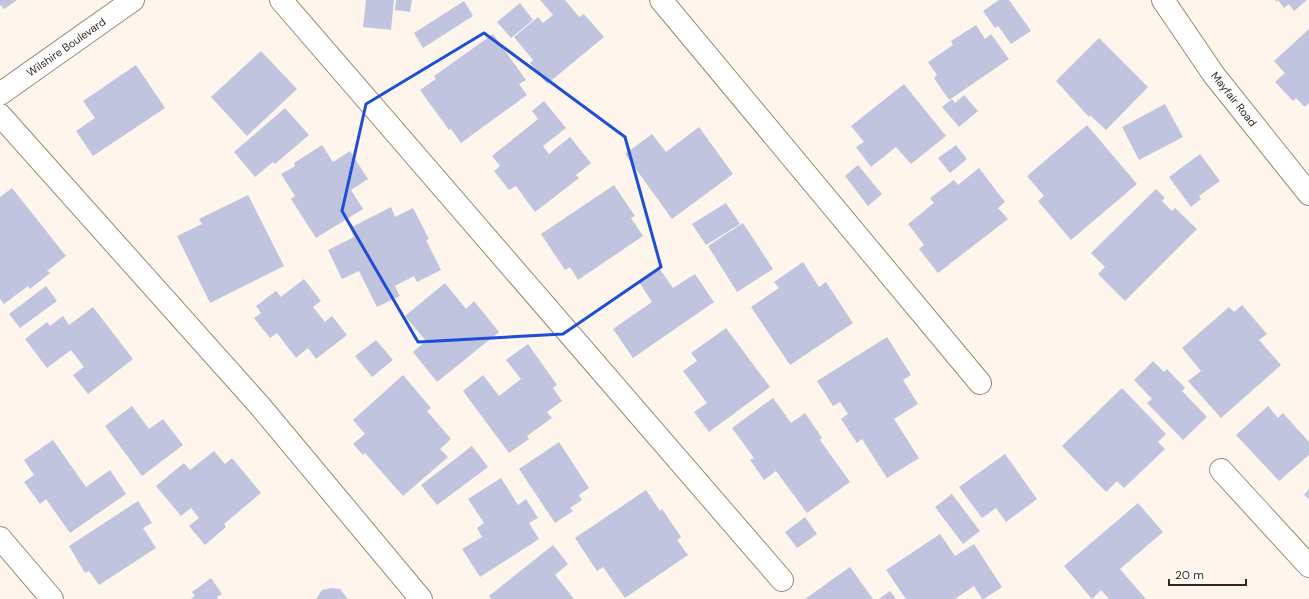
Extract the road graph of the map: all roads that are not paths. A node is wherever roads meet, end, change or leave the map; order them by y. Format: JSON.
{"nodes":[{"id":1,"x":133,"y":0,"type":"edge"},
{"id":2,"x":281,"y":0,"type":"edge"},
{"id":3,"x":661,"y":0,"type":"edge"},
{"id":4,"x":1163,"y":0,"type":"edge"},
{"id":5,"x":0,"y":94,"type":"edge"},
{"id":6,"x":0,"y":115,"type":"edge"},
{"id":7,"x":1309,"y":194,"type":"edge"},
{"id":8,"x":980,"y":383,"type":"dead end"},
{"id":9,"x":1221,"y":470,"type":"dead end"},
{"id":10,"x":0,"y":538,"type":"edge"},
{"id":11,"x":1309,"y":566,"type":"edge"},
{"id":12,"x":782,"y":580,"type":"dead end"},
{"id":13,"x":52,"y":599,"type":"edge"},
{"id":14,"x":421,"y":599,"type":"edge"}],
"edges":[{"from":1,"to":5,"type":"street","name":"Wilshire Boulevard"},
{"from":2,"to":12,"type":"street"},
{"from":3,"to":8,"type":"street"},
{"from":4,"to":7,"type":"street","name":"Mayfair Road"},
{"from":6,"to":14,"type":"street"},
{"from":9,"to":11,"type":"street"},
{"from":10,"to":13,"type":"street"}]}
